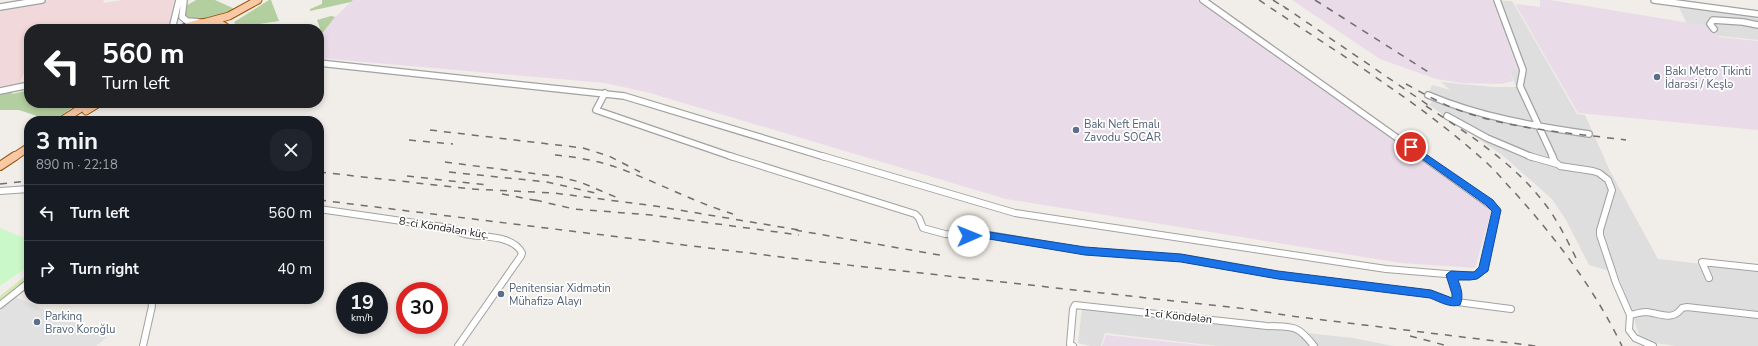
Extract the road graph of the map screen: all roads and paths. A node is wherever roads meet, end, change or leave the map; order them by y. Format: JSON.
{"nodes":[{"id":1,"x":42,"y":0,"type":"edge"},
{"id":2,"x":179,"y":0,"type":"edge"},
{"id":3,"x":184,"y":0,"type":"edge"},
{"id":4,"x":258,"y":0,"type":"edge"},
{"id":5,"x":264,"y":0,"type":"edge"},
{"id":6,"x":1203,"y":0,"type":"edge"},
{"id":7,"x":1497,"y":0,"type":"edge"},
{"id":8,"x":1654,"y":0,"type":"edge"},
{"id":9,"x":0,"y":7,"type":"edge"},
{"id":10,"x":1758,"y":14,"type":"edge"},
{"id":11,"x":203,"y":23,"type":"junction"},
{"id":12,"x":173,"y":24,"type":"edge"},
{"id":13,"x":199,"y":24,"type":"edge"},
{"id":14,"x":224,"y":24,"type":"edge"},
{"id":15,"x":230,"y":24,"type":"edge"},
{"id":16,"x":1758,"y":25,"type":"edge"},
{"id":17,"x":1714,"y":29,"type":"dead end"},
{"id":18,"x":324,"y":64,"type":"edge"},
{"id":19,"x":24,"y":86,"type":"edge"},
{"id":20,"x":0,"y":91,"type":"edge"},
{"id":21,"x":606,"y":93,"type":"junction"},
{"id":22,"x":1428,"y":95,"type":"dead end"},
{"id":23,"x":83,"y":108,"type":"edge"},
{"id":24,"x":91,"y":108,"type":"edge"},
{"id":25,"x":73,"y":116,"type":"edge"},
{"id":26,"x":78,"y":116,"type":"edge"},
{"id":27,"x":1448,"y":116,"type":"dead end"},
{"id":28,"x":1540,"y":127,"type":"junction"},
{"id":29,"x":1589,"y":134,"type":"dead end"},
{"id":30,"x":24,"y":144,"type":"edge"},
{"id":31,"x":24,"y":151,"type":"edge"},
{"id":32,"x":0,"y":160,"type":"edge"},
{"id":33,"x":1557,"y":164,"type":"junction"},
{"id":34,"x":0,"y":166,"type":"edge"},
{"id":35,"x":24,"y":190,"type":"edge"},
{"id":36,"x":0,"y":191,"type":"edge"},
{"id":37,"x":324,"y":210,"type":"edge"},
{"id":38,"x":1758,"y":268,"type":"edge"},
{"id":39,"x":1451,"y":275,"type":"junction"},
{"id":40,"x":1710,"y":278,"type":"dead end"},
{"id":41,"x":24,"y":286,"type":"edge"},
{"id":42,"x":1457,"y":302,"type":"junction"},
{"id":43,"x":152,"y":304,"type":"edge"},
{"id":44,"x":0,"y":305,"type":"edge"},
{"id":45,"x":1512,"y":309,"type":"dead end"},
{"id":46,"x":1758,"y":315,"type":"edge"},
{"id":47,"x":1630,"y":316,"type":"junction"},
{"id":48,"x":143,"y":346,"type":"edge"},
{"id":49,"x":458,"y":346,"type":"edge"},
{"id":50,"x":1073,"y":346,"type":"edge"},
{"id":51,"x":1314,"y":346,"type":"edge"},
{"id":52,"x":1653,"y":346,"type":"edge"}],
"edges":[{"from":1,"to":9,"type":"street"},
{"from":2,"to":12,"type":"street"},
{"from":3,"to":11,"type":"street"},
{"from":4,"to":11,"type":"main road"},
{"from":5,"to":15,"type":"main road"},
{"from":6,"to":39,"type":"street"},
{"from":7,"to":28,"type":"street"},
{"from":8,"to":10,"type":"street"},
{"from":11,"to":13,"type":"main road"},
{"from":11,"to":14,"type":"main road"},
{"from":16,"to":17,"type":"street"},
{"from":18,"to":21,"type":"street"},
{"from":19,"to":20,"type":"street"},
{"from":21,"to":39,"type":"street"},
{"from":21,"to":42,"type":"street"},
{"from":22,"to":28,"type":"street"},
{"from":23,"to":25,"type":"main road"},
{"from":24,"to":26,"type":"main road"},
{"from":27,"to":33,"type":"street"},
{"from":28,"to":29,"type":"street"},
{"from":28,"to":33,"type":"street"},
{"from":30,"to":32,"type":"main road"},
{"from":31,"to":34,"type":"main road"},
{"from":33,"to":47,"type":"street"},
{"from":35,"to":36,"type":"street"},
{"from":37,"to":49,"type":"street","name":"8-ci Köndələn küç."},
{"from":38,"to":40,"type":"street"},
{"from":39,"to":42,"type":"street"},
{"from":41,"to":44,"type":"street"},
{"from":42,"to":45,"type":"street"},
{"from":43,"to":48,"type":"street"},
{"from":46,"to":47,"type":"street"},
{"from":47,"to":52,"type":"street"},
{"from":50,"to":51,"type":"street","name":"1-ci Köndələn"}]}
